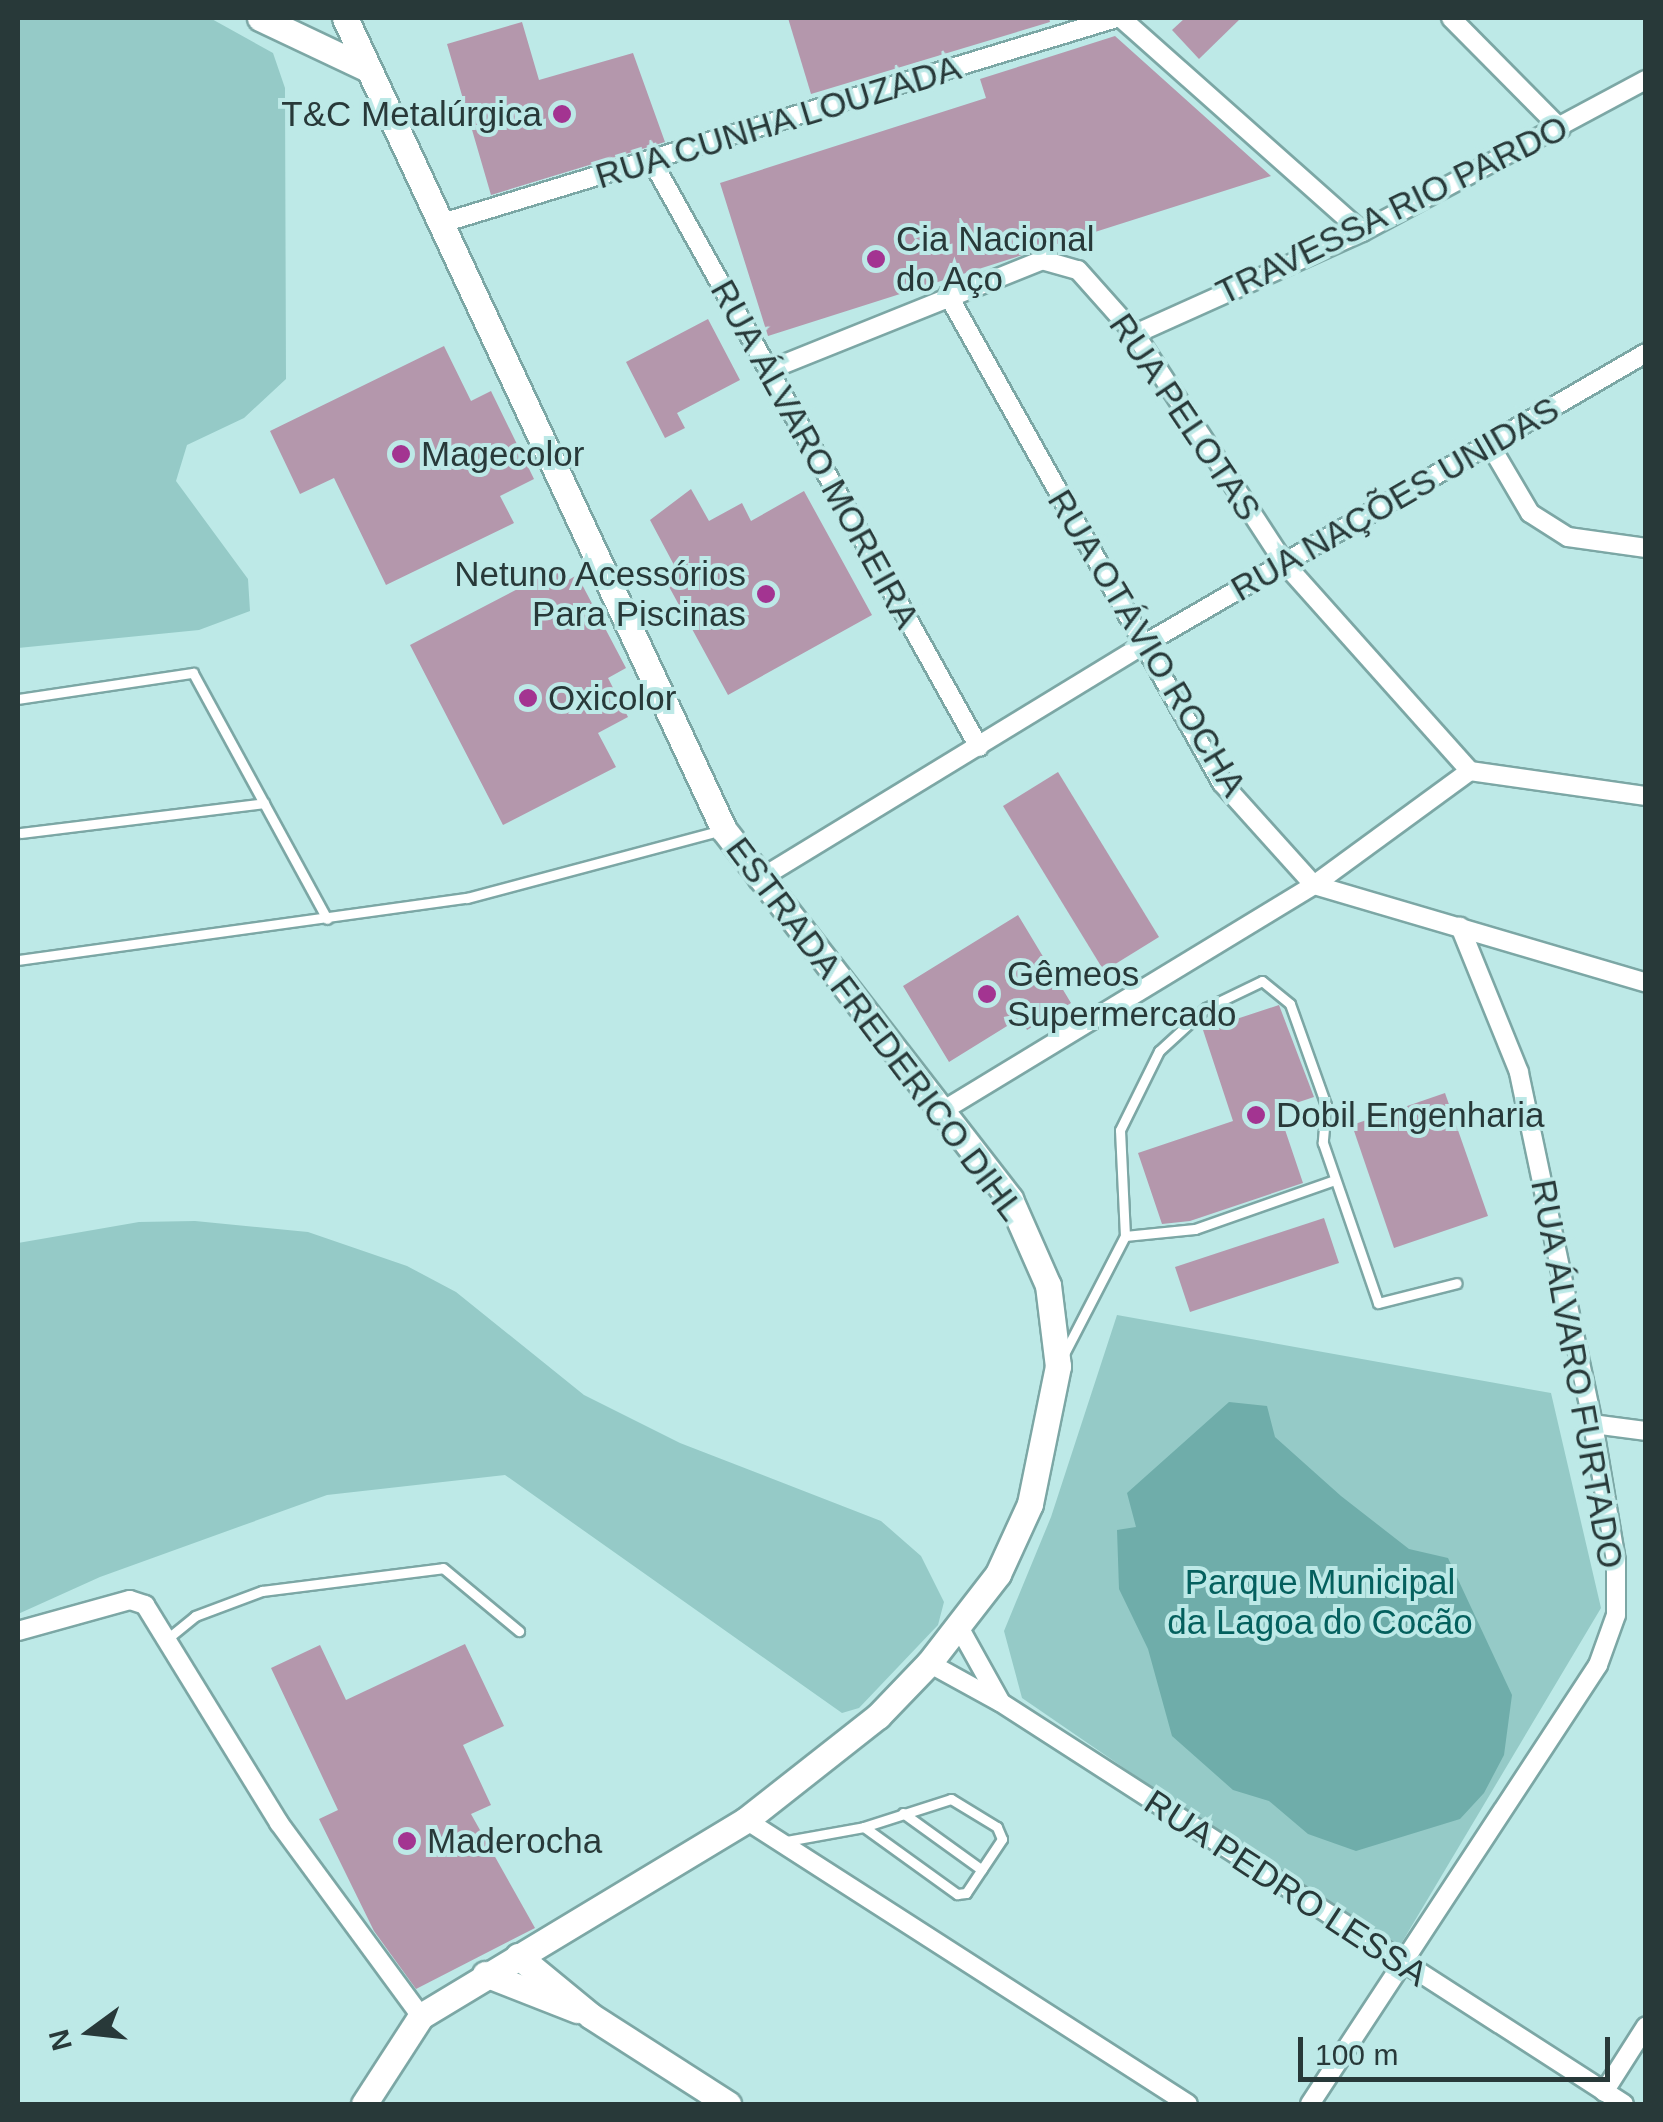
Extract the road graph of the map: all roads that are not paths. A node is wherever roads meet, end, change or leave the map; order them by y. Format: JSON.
{"nodes":[{"id":1,"x":260,"y":18,"type":"edge"},
{"id":2,"x":346,"y":18,"type":"edge"},
{"id":3,"x":1118,"y":18,"type":"edge"},
{"id":4,"x":1451,"y":18,"type":"edge"},
{"id":5,"x":368,"y":70,"type":"junction"},
{"id":6,"x":1646,"y":80,"type":"edge"},
{"id":7,"x":1561,"y":128,"type":"junction"},
{"id":8,"x":652,"y":161,"type":"junction"},
{"id":9,"x":439,"y":224,"type":"junction"},
{"id":10,"x":1362,"y":232,"type":"junction"},
{"id":11,"x":948,"y":296,"type":"junction"},
{"id":12,"x":1135,"y":334,"type":"junction"},
{"id":13,"x":1646,"y":353,"type":"edge"},
{"id":14,"x":768,"y":370,"type":"junction"},
{"id":15,"x":1490,"y":445,"type":"junction"},
{"id":16,"x":1646,"y":548,"type":"edge"},
{"id":17,"x":1284,"y":563,"type":"junction"},
{"id":18,"x":1144,"y":645,"type":"junction"},
{"id":19,"x":18,"y":698,"type":"edge"},
{"id":20,"x":979,"y":748,"type":"junction"},
{"id":21,"x":1470,"y":771,"type":"junction"},
{"id":22,"x":1646,"y":796,"type":"edge"},
{"id":23,"x":264,"y":803,"type":"junction"},
{"id":24,"x":724,"y":830,"type":"junction"},
{"id":25,"x":21,"y":833,"type":"dead end"},
{"id":26,"x":758,"y":880,"type":"junction"},
{"id":27,"x":1314,"y":885,"type":"junction"},
{"id":28,"x":328,"y":918,"type":"junction"},
{"id":29,"x":1460,"y":928,"type":"junction"},
{"id":30,"x":18,"y":960,"type":"edge"},
{"id":31,"x":1646,"y":983,"type":"edge"},
{"id":32,"x":944,"y":1110,"type":"junction"},
{"id":33,"x":1336,"y":1180,"type":"junction"},
{"id":34,"x":1125,"y":1236,"type":"junction"},
{"id":35,"x":1457,"y":1283,"type":"dead end"},
{"id":36,"x":1058,"y":1366,"type":"junction"},
{"id":37,"x":1593,"y":1424,"type":"junction"},
{"id":38,"x":1646,"y":1430,"type":"edge"},
{"id":39,"x":960,"y":1629,"type":"junction"},
{"id":40,"x":18,"y":1630,"type":"edge"},
{"id":41,"x":519,"y":1631,"type":"dead end"},
{"id":42,"x":167,"y":1639,"type":"junction"},
{"id":43,"x":929,"y":1663,"type":"junction"},
{"id":44,"x":1000,"y":1702,"type":"junction"},
{"id":45,"x":904,"y":1813,"type":"junction"},
{"id":46,"x":746,"y":1820,"type":"junction"},
{"id":47,"x":864,"y":1827,"type":"junction"},
{"id":48,"x":780,"y":1842,"type":"junction"},
{"id":49,"x":982,"y":1870,"type":"junction"},
{"id":50,"x":564,"y":1929,"type":"junction"},
{"id":51,"x":518,"y":1956,"type":"junction"},
{"id":52,"x":1406,"y":1966,"type":"junction"},
{"id":53,"x":485,"y":1974,"type":"junction"},
{"id":54,"x":560,"y":1986,"type":"junction"},
{"id":55,"x":420,"y":2016,"type":"junction"},
{"id":56,"x":591,"y":2016,"type":"junction"},
{"id":57,"x":1646,"y":2026,"type":"edge"},
{"id":58,"x":1604,"y":2092,"type":"junction"},
{"id":59,"x":364,"y":2104,"type":"edge"},
{"id":60,"x":728,"y":2104,"type":"edge"},
{"id":61,"x":1188,"y":2104,"type":"edge"},
{"id":62,"x":1310,"y":2104,"type":"edge"},
{"id":63,"x":1624,"y":2104,"type":"edge"}],
"edges":[{"from":1,"to":5,"type":"main road"},
{"from":2,"to":5,"type":"main road","name":"ESTRADA FREDERICO DIHL"},
{"from":3,"to":8,"type":"street","name":"RUA CUNHA LOUZADA"},
{"from":3,"to":10,"type":"street"},
{"from":4,"to":7,"type":"street"},
{"from":5,"to":9,"type":"main road","name":"ESTRADA FREDERICO DIHL"},
{"from":6,"to":7,"type":"street","name":"TRAVESSA RIO PARDO"},
{"from":7,"to":10,"type":"street","name":"TRAVESSA RIO PARDO"},
{"from":8,"to":9,"type":"street","name":"RUA CUNHA LOUZADA"},
{"from":8,"to":14,"type":"street","name":"RUA ÁLVARO MOREIRA"},
{"from":9,"to":24,"type":"main road","name":"ESTRADA FREDERICO DIHL"},
{"from":10,"to":12,"type":"street","name":"TRAVESSA RIO PARDO"},
{"from":11,"to":12,"type":"street","name":"RUA PELOTAS"},
{"from":11,"to":14,"type":"street","name":"RUA PELOTAS"},
{"from":11,"to":18,"type":"street","name":"RUA OTÁVIO ROCHA"},
{"from":12,"to":17,"type":"street","name":"RUA PELOTAS"},
{"from":13,"to":15,"type":"street","name":"RUA NAÇÕES UNIDAS"},
{"from":14,"to":20,"type":"street","name":"RUA ÁLVARO MOREIRA"},
{"from":15,"to":16,"type":"street"},
{"from":15,"to":17,"type":"street","name":"RUA NAÇÕES UNIDAS"},
{"from":17,"to":18,"type":"street","name":"RUA NAÇÕES UNIDAS"},
{"from":17,"to":21,"type":"street","name":"RUA PELOTAS"},
{"from":18,"to":20,"type":"street","name":"RUA NAÇÕES UNIDAS"},
{"from":18,"to":27,"type":"street","name":"RUA OTÁVIO ROCHA"},
{"from":19,"to":23,"type":"lane"},
{"from":20,"to":26,"type":"street","name":"RUA NAÇÕES UNIDAS"},
{"from":21,"to":22,"type":"street"},
{"from":21,"to":27,"type":"street"},
{"from":23,"to":25,"type":"lane"},
{"from":23,"to":28,"type":"lane"},
{"from":24,"to":26,"type":"main road","name":"ESTRADA FREDERICO DIHL"},
{"from":24,"to":28,"type":"lane"},
{"from":26,"to":32,"type":"main road","name":"ESTRADA FREDERICO DIHL"},
{"from":27,"to":29,"type":"street"},
{"from":27,"to":32,"type":"street"},
{"from":28,"to":30,"type":"lane"},
{"from":29,"to":31,"type":"street"},
{"from":29,"to":37,"type":"street","name":"RUA ÁLVARO FURTADO"},
{"from":32,"to":36,"type":"main road","name":"ESTRADA FREDERICO DIHL"},
{"from":33,"to":34,"type":"lane"},
{"from":33,"to":34,"type":"lane"},
{"from":33,"to":35,"type":"lane"},
{"from":34,"to":36,"type":"lane"},
{"from":36,"to":39,"type":"main road","name":"ESTRADA FREDERICO DIHL"},
{"from":37,"to":38,"type":"street"},
{"from":37,"to":52,"type":"street","name":"RUA ÁLVARO FURTADO"},
{"from":39,"to":43,"type":"main road","name":"ESTRADA FREDERICO DIHL"},
{"from":39,"to":44,"type":"street","name":"RUA PEDRO LESSA"},
{"from":40,"to":42,"type":"street"},
{"from":41,"to":42,"type":"lane"},
{"from":42,"to":55,"type":"street"},
{"from":43,"to":44,"type":"street","name":"RUA PEDRO LESSA"},
{"from":43,"to":46,"type":"main road","name":"ESTRADA FREDERICO DIHL"},
{"from":44,"to":52,"type":"street","name":"RUA PEDRO LESSA"},
{"from":45,"to":47,"type":"lane"},
{"from":45,"to":49,"type":"lane"},
{"from":45,"to":49,"type":"lane"},
{"from":46,"to":48,"type":"street"},
{"from":46,"to":50,"type":"main road","name":"ESTRADA FREDERICO DIHL"},
{"from":47,"to":48,"type":"lane"},
{"from":47,"to":49,"type":"lane"},
{"from":48,"to":61,"type":"street"},
{"from":50,"to":51,"type":"main road","name":"ESTRADA FREDERICO DIHL"},
{"from":50,"to":54,"type":"main road"},
{"from":51,"to":53,"type":"main road","name":"ESTRADA FREDERICO DIHL"},
{"from":51,"to":54,"type":"main road"},
{"from":52,"to":58,"type":"street","name":"RUA PEDRO LESSA"},
{"from":52,"to":62,"type":"street","name":"RUA ÁLVARO FURTADO"},
{"from":53,"to":55,"type":"main road","name":"ESTRADA FREDERICO DIHL"},
{"from":53,"to":56,"type":"main road"},
{"from":54,"to":56,"type":"main road"},
{"from":55,"to":59,"type":"main road","name":"ESTRADA FREDERICO DIHL"},
{"from":56,"to":60,"type":"main road"},
{"from":57,"to":58,"type":"street"},
{"from":58,"to":63,"type":"street","name":"RUA PEDRO LESSA"}]}
